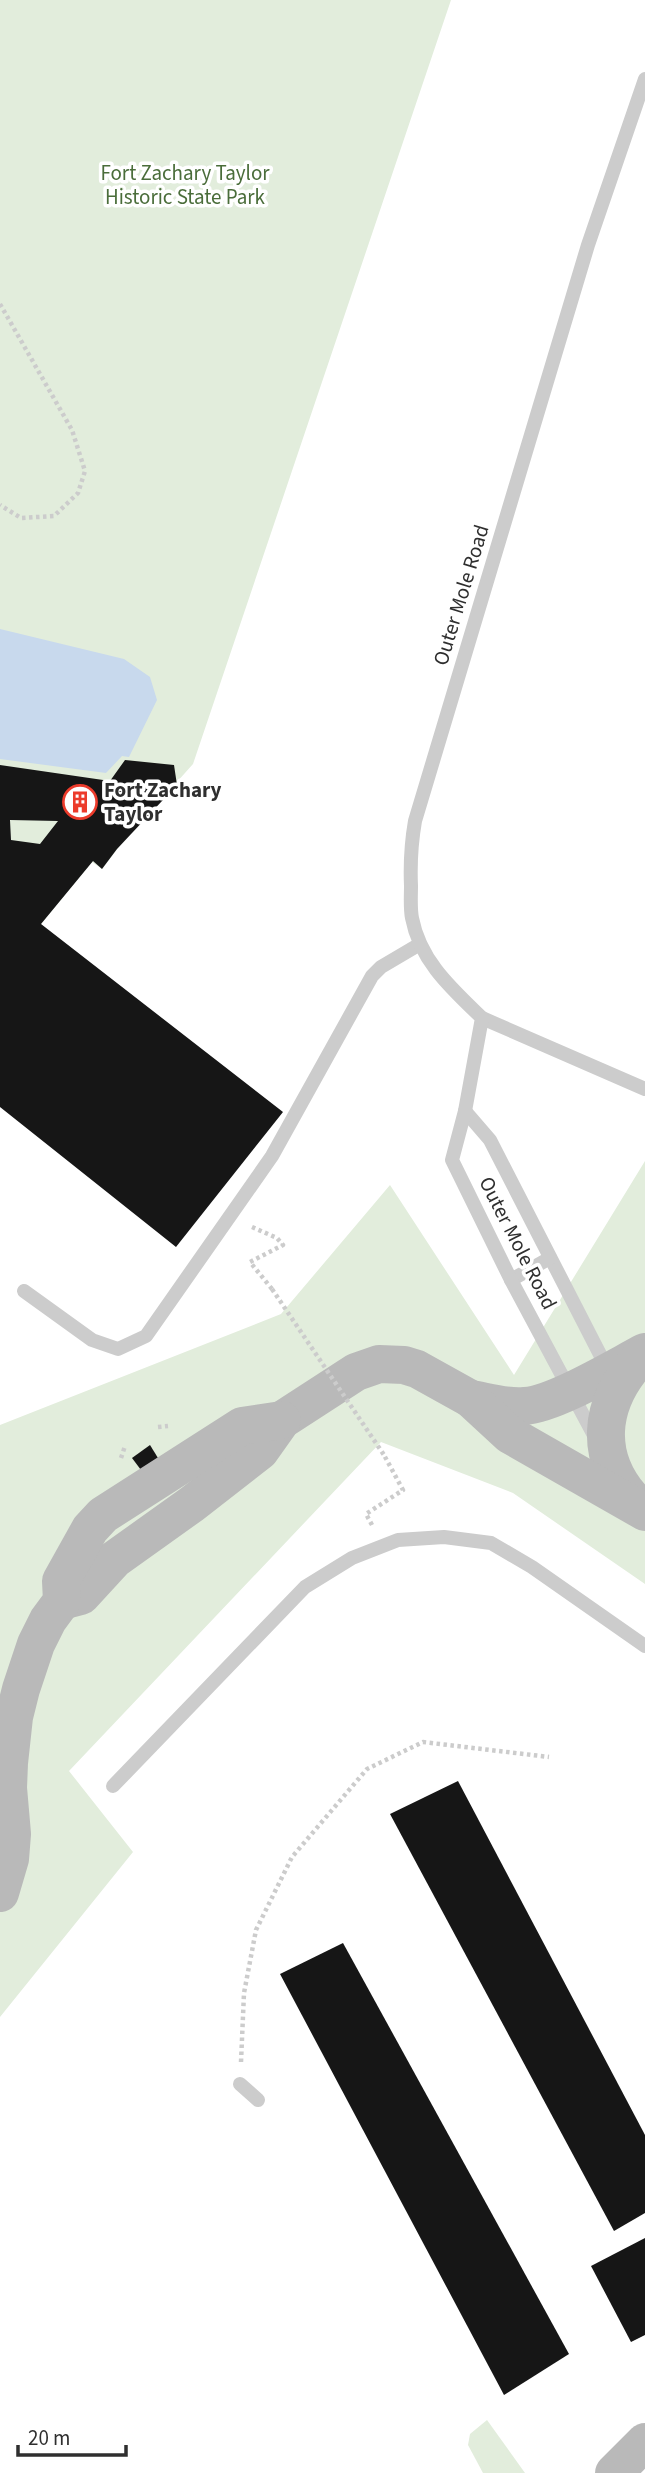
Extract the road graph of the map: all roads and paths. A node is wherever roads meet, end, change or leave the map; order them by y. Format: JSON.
{"nodes":[{"id":1,"x":645,"y":79,"type":"edge"},
{"id":2,"x":0,"y":304,"type":"edge"},
{"id":3,"x":0,"y":505,"type":"edge"},
{"id":4,"x":420,"y":944,"type":"junction"},
{"id":5,"x":482,"y":1018,"type":"junction"},
{"id":6,"x":645,"y":1089,"type":"edge"},
{"id":7,"x":466,"y":1111,"type":"junction"},
{"id":8,"x":230,"y":1217,"type":"junction"},
{"id":9,"x":550,"y":1258,"type":"junction"},
{"id":10,"x":511,"y":1280,"type":"junction"},
{"id":11,"x":24,"y":1291,"type":"dead end"},
{"id":12,"x":645,"y":1353,"type":"edge"},
{"id":13,"x":608,"y":1370,"type":"junction"},
{"id":14,"x":569,"y":1390,"type":"junction"},
{"id":15,"x":471,"y":1399,"type":"junction"},
{"id":16,"x":282,"y":1420,"type":"junction"},
{"id":17,"x":611,"y":1466,"type":"junction"},
{"id":18,"x":375,"y":1508,"type":"dead end"},
{"id":19,"x":645,"y":1512,"type":"edge"},
{"id":20,"x":103,"y":1515,"type":"junction"},
{"id":21,"x":130,"y":1548,"type":"junction"},
{"id":22,"x":62,"y":1601,"type":"junction"},
{"id":23,"x":645,"y":1646,"type":"edge"},
{"id":24,"x":549,"y":1757,"type":"dead end"},
{"id":25,"x":113,"y":1786,"type":"dead end"},
{"id":26,"x":0,"y":1893,"type":"edge"},
{"id":27,"x":240,"y":2084,"type":"joint"},
{"id":28,"x":258,"y":2100,"type":"dead end"},
{"id":29,"x":645,"y":2442,"type":"edge"},
{"id":30,"x":614,"y":2473,"type":"edge"}],
"edges":[{"from":1,"to":4,"type":"lane","name":"Outer Mole Road"},
{"from":2,"to":3,"type":"path"},
{"from":4,"to":5,"type":"lane","name":"Outer Mole Road"},
{"from":4,"to":8,"type":"lane"},
{"from":5,"to":6,"type":"lane"},
{"from":5,"to":7,"type":"lane","name":"Outer Mole Road"},
{"from":7,"to":9,"type":"lane","name":"Outer Mole Road"},
{"from":7,"to":10,"type":"lane","name":"Outer Mole Road"},
{"from":8,"to":11,"type":"lane"},
{"from":8,"to":18,"type":"path","bridge":true},
{"from":9,"to":10,"type":"lane"},
{"from":9,"to":13,"type":"lane","name":"Outer Mole Road"},
{"from":10,"to":14,"type":"lane","name":"Outer Mole Road"},
{"from":12,"to":13,"type":"street"},
{"from":12,"to":17,"type":"street"},
{"from":13,"to":14,"type":"street"},
{"from":14,"to":15,"type":"street"},
{"from":14,"to":17,"type":"lane","name":"Outer Mole Road"},
{"from":15,"to":16,"type":"street"},
{"from":15,"to":19,"type":"street"},
{"from":16,"to":20,"type":"street"},
{"from":16,"to":21,"type":"street"},
{"from":17,"to":19,"type":"street"},
{"from":20,"to":21,"type":"street"},
{"from":20,"to":22,"type":"street"},
{"from":21,"to":22,"type":"street"},
{"from":22,"to":26,"type":"street"},
{"from":23,"to":25,"type":"lane"},
{"from":24,"to":27,"type":"path"},
{"from":27,"to":28,"type":"lane"},
{"from":29,"to":30,"type":"street"}]}
